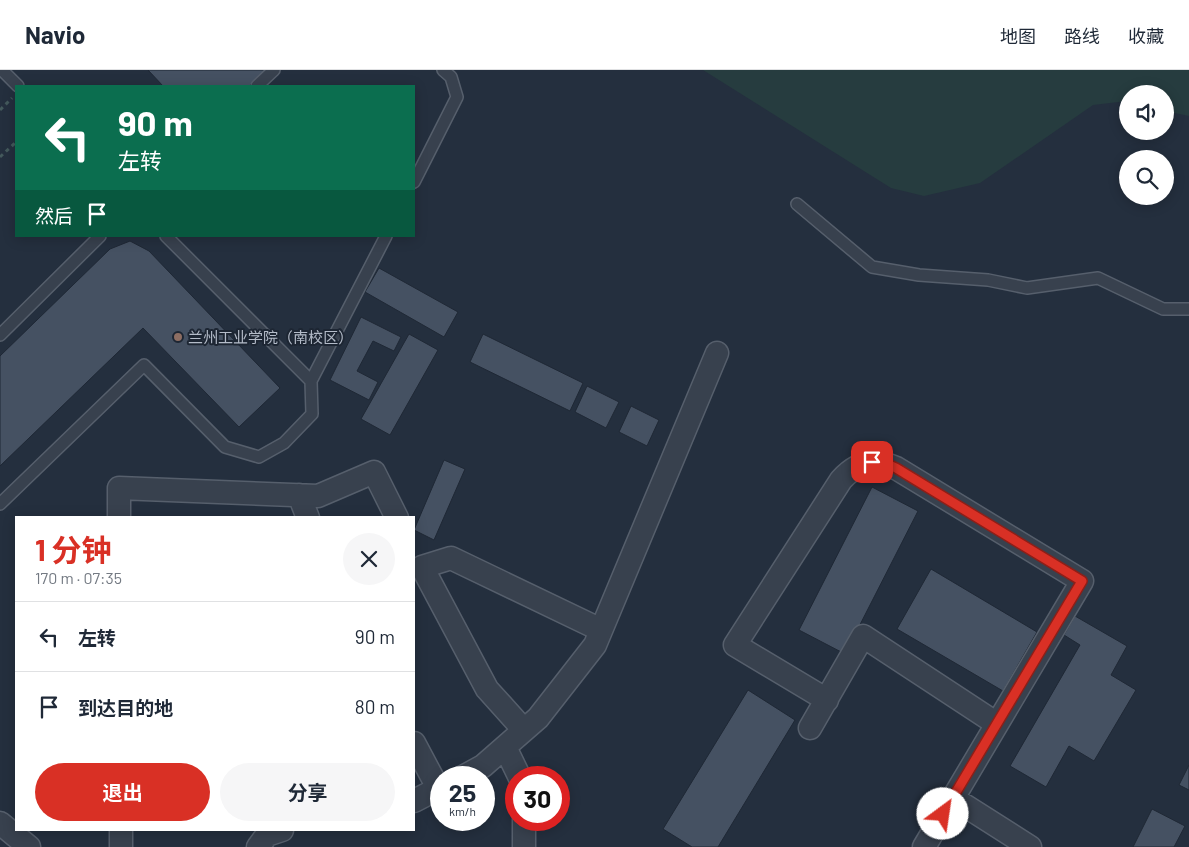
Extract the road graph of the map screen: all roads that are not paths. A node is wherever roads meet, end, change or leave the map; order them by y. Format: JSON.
{"nodes":[{"id":1,"x":2,"y":70,"type":"edge"},
{"id":2,"x":274,"y":70,"type":"edge"},
{"id":3,"x":442,"y":70,"type":"edge"},
{"id":4,"x":17,"y":85,"type":"edge"},
{"id":5,"x":258,"y":85,"type":"edge"},
{"id":6,"x":415,"y":180,"type":"edge"},
{"id":7,"x":797,"y":204,"type":"dead end"},
{"id":8,"x":99,"y":237,"type":"edge"},
{"id":9,"x":167,"y":237,"type":"edge"},
{"id":10,"x":385,"y":237,"type":"edge"},
{"id":11,"x":1189,"y":310,"type":"edge"},
{"id":12,"x":0,"y":335,"type":"edge"},
{"id":13,"x":717,"y":353,"type":"dead end"},
{"id":14,"x":311,"y":381,"type":"junction"},
{"id":15,"x":298,"y":495,"type":"junction"},
{"id":16,"x":0,"y":504,"type":"edge"},
{"id":17,"x":119,"y":516,"type":"edge"},
{"id":18,"x":307,"y":516,"type":"edge"},
{"id":19,"x":396,"y":516,"type":"edge"},
{"id":20,"x":418,"y":559,"type":"edge"},
{"id":21,"x":601,"y":630,"type":"junction"},
{"id":22,"x":826,"y":700,"type":"junction"},
{"id":23,"x":997,"y":724,"type":"junction"},
{"id":24,"x":810,"y":728,"type":"dead end"},
{"id":25,"x":524,"y":730,"type":"junction"},
{"id":26,"x":415,"y":745,"type":"edge"},
{"id":27,"x":505,"y":747,"type":"junction"},
{"id":28,"x":483,"y":766,"type":"edge"},
{"id":29,"x":514,"y":766,"type":"edge"},
{"id":30,"x":430,"y":771,"type":"edge"},
{"id":31,"x":430,"y":793,"type":"edge"},
{"id":32,"x":953,"y":798,"type":"junction"},
{"id":33,"x":415,"y":800,"type":"edge"},
{"id":34,"x":0,"y":822,"type":"edge"},
{"id":35,"x":121,"y":831,"type":"edge"},
{"id":36,"x":279,"y":831,"type":"edge"},
{"id":37,"x":524,"y":831,"type":"edge"},
{"id":38,"x":29,"y":847,"type":"edge"},
{"id":39,"x":121,"y":847,"type":"edge"},
{"id":40,"x":258,"y":847,"type":"edge"},
{"id":41,"x":524,"y":847,"type":"edge"},
{"id":42,"x":924,"y":847,"type":"edge"},
{"id":43,"x":1030,"y":847,"type":"edge"}],
"edges":[{"from":1,"to":4,"type":"lane"},
{"from":2,"to":5,"type":"lane"},
{"from":3,"to":6,"type":"lane"},
{"from":7,"to":11,"type":"lane"},
{"from":8,"to":12,"type":"lane"},
{"from":9,"to":14,"type":"lane"},
{"from":10,"to":14,"type":"lane"},
{"from":13,"to":21,"type":"street"},
{"from":14,"to":16,"type":"lane"},
{"from":15,"to":17,"type":"street"},
{"from":15,"to":18,"type":"street"},
{"from":15,"to":19,"type":"street"},
{"from":20,"to":21,"type":"street"},
{"from":20,"to":25,"type":"street"},
{"from":21,"to":25,"type":"street"},
{"from":22,"to":23,"type":"street"},
{"from":22,"to":23,"type":"street"},
{"from":22,"to":24,"type":"street"},
{"from":23,"to":32,"type":"street"},
{"from":25,"to":27,"type":"street"},
{"from":26,"to":30,"type":"street"},
{"from":27,"to":28,"type":"street"},
{"from":27,"to":29,"type":"street"},
{"from":31,"to":33,"type":"street"},
{"from":32,"to":42,"type":"street"},
{"from":32,"to":43,"type":"street"},
{"from":34,"to":38,"type":"street"},
{"from":35,"to":39,"type":"street"},
{"from":36,"to":40,"type":"street"},
{"from":37,"to":41,"type":"street"}]}
